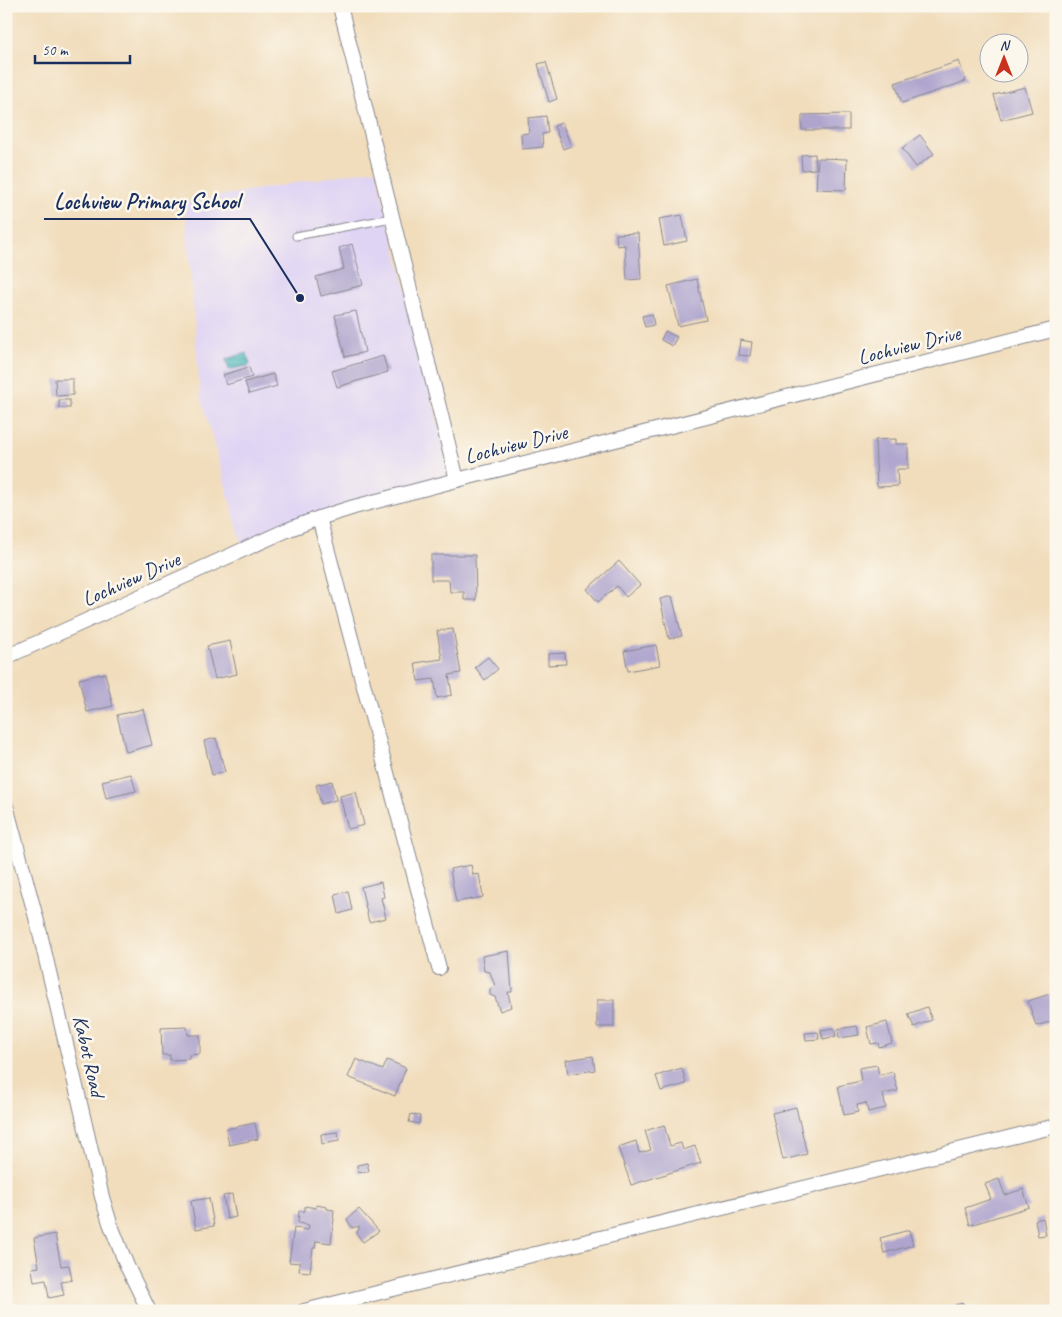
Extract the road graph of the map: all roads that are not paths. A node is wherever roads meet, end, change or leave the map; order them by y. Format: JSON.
{"nodes":[{"id":1,"x":340,"y":6,"type":"edge"},
{"id":2,"x":392,"y":218,"type":"junction"},
{"id":3,"x":296,"y":236,"type":"dead end"},
{"id":4,"x":1056,"y":329,"type":"edge"},
{"id":5,"x":457,"y":480,"type":"junction"},
{"id":6,"x":319,"y":518,"type":"junction"},
{"id":7,"x":6,"y":657,"type":"edge"},
{"id":8,"x":6,"y":806,"type":"edge"},
{"id":9,"x":439,"y":968,"type":"dead end"},
{"id":10,"x":1056,"y":1126,"type":"edge"},
{"id":11,"x":149,"y":1311,"type":"edge"},
{"id":12,"x":304,"y":1311,"type":"edge"}],
"edges":[{"from":1,"to":2,"type":"street"},
{"from":2,"to":3,"type":"lane"},
{"from":2,"to":5,"type":"street"},
{"from":4,"to":5,"type":"street","name":"Lochview Drive"},
{"from":5,"to":6,"type":"street","name":"Lochview Drive"},
{"from":6,"to":7,"type":"street","name":"Lochview Drive"},
{"from":6,"to":9,"type":"street"},
{"from":8,"to":11,"type":"street","name":"Kabot Road"},
{"from":10,"to":12,"type":"street"}]}
